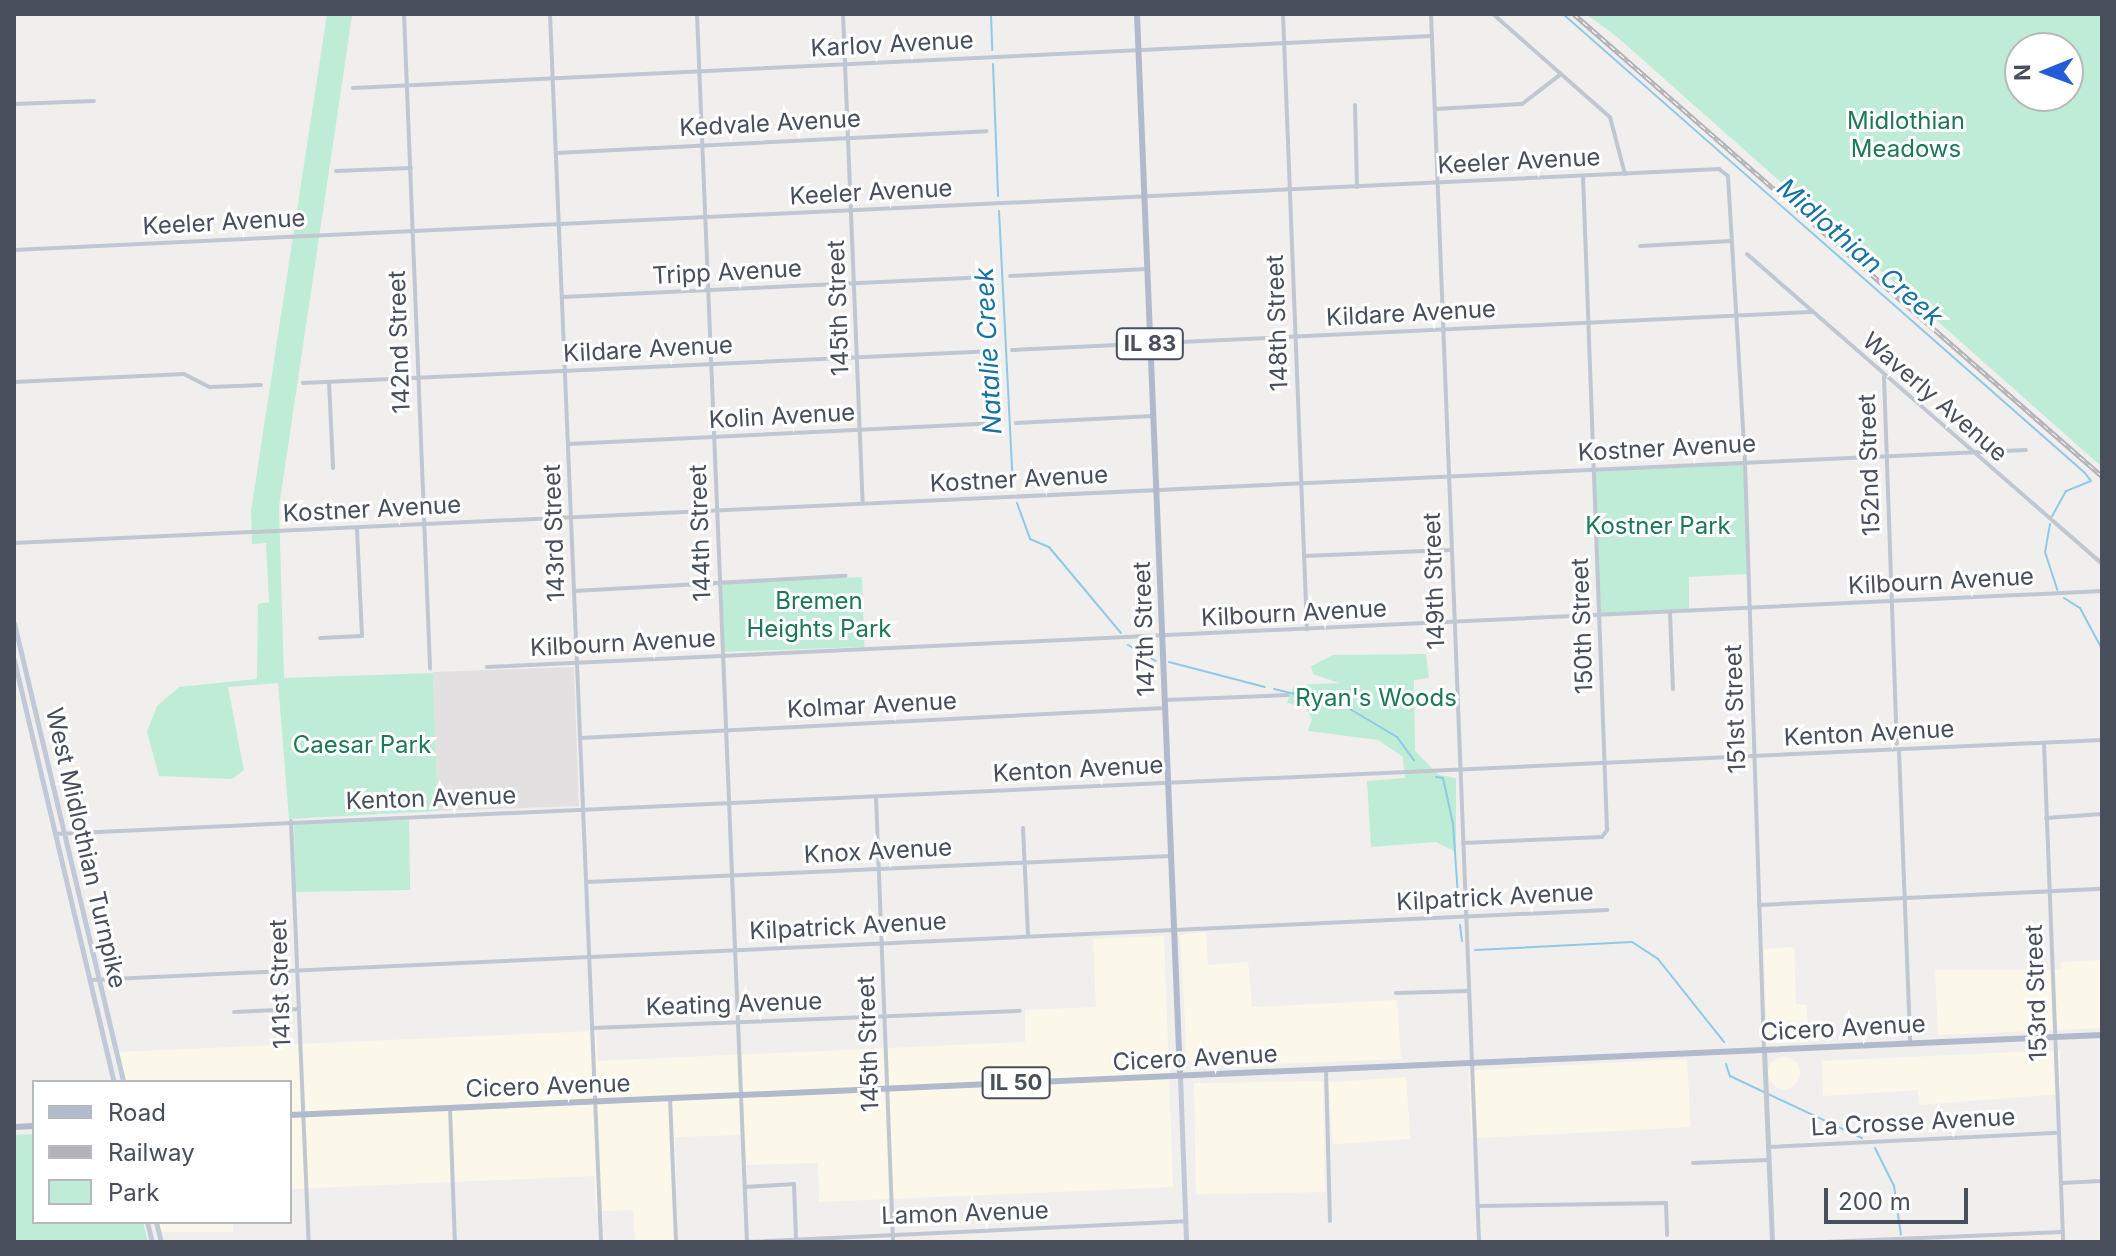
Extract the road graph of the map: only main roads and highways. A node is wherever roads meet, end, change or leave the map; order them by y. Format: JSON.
{"nodes":[{"id":1,"x":1137,"y":14,"type":"edge"},
{"id":2,"x":14,"y":623,"type":"edge"},
{"id":3,"x":14,"y":660,"type":"edge"},
{"id":4,"x":2102,"y":1035,"type":"edge"},
{"id":5,"x":1180,"y":1076,"type":"junction"},
{"id":6,"x":114,"y":1080,"type":"edge"},
{"id":7,"x":123,"y":1080,"type":"edge"},
{"id":8,"x":292,"y":1115,"type":"edge"},
{"id":9,"x":1186,"y":1242,"type":"edge"}],
"edges":[{"from":1,"to":5,"type":"main road","name":"147th Street","number":"IL 83"},
{"from":2,"to":7,"type":"main road","name":"West Midlothian Turnpike"},
{"from":3,"to":6,"type":"main road","name":"West Midlothian Turnpike"},
{"from":4,"to":5,"type":"main road","name":"Cicero Avenue","number":"IL 50"},
{"from":5,"to":8,"type":"main road","name":"Cicero Avenue","number":"IL 50"},
{"from":5,"to":9,"type":"main road","name":"147th Street"}]}
